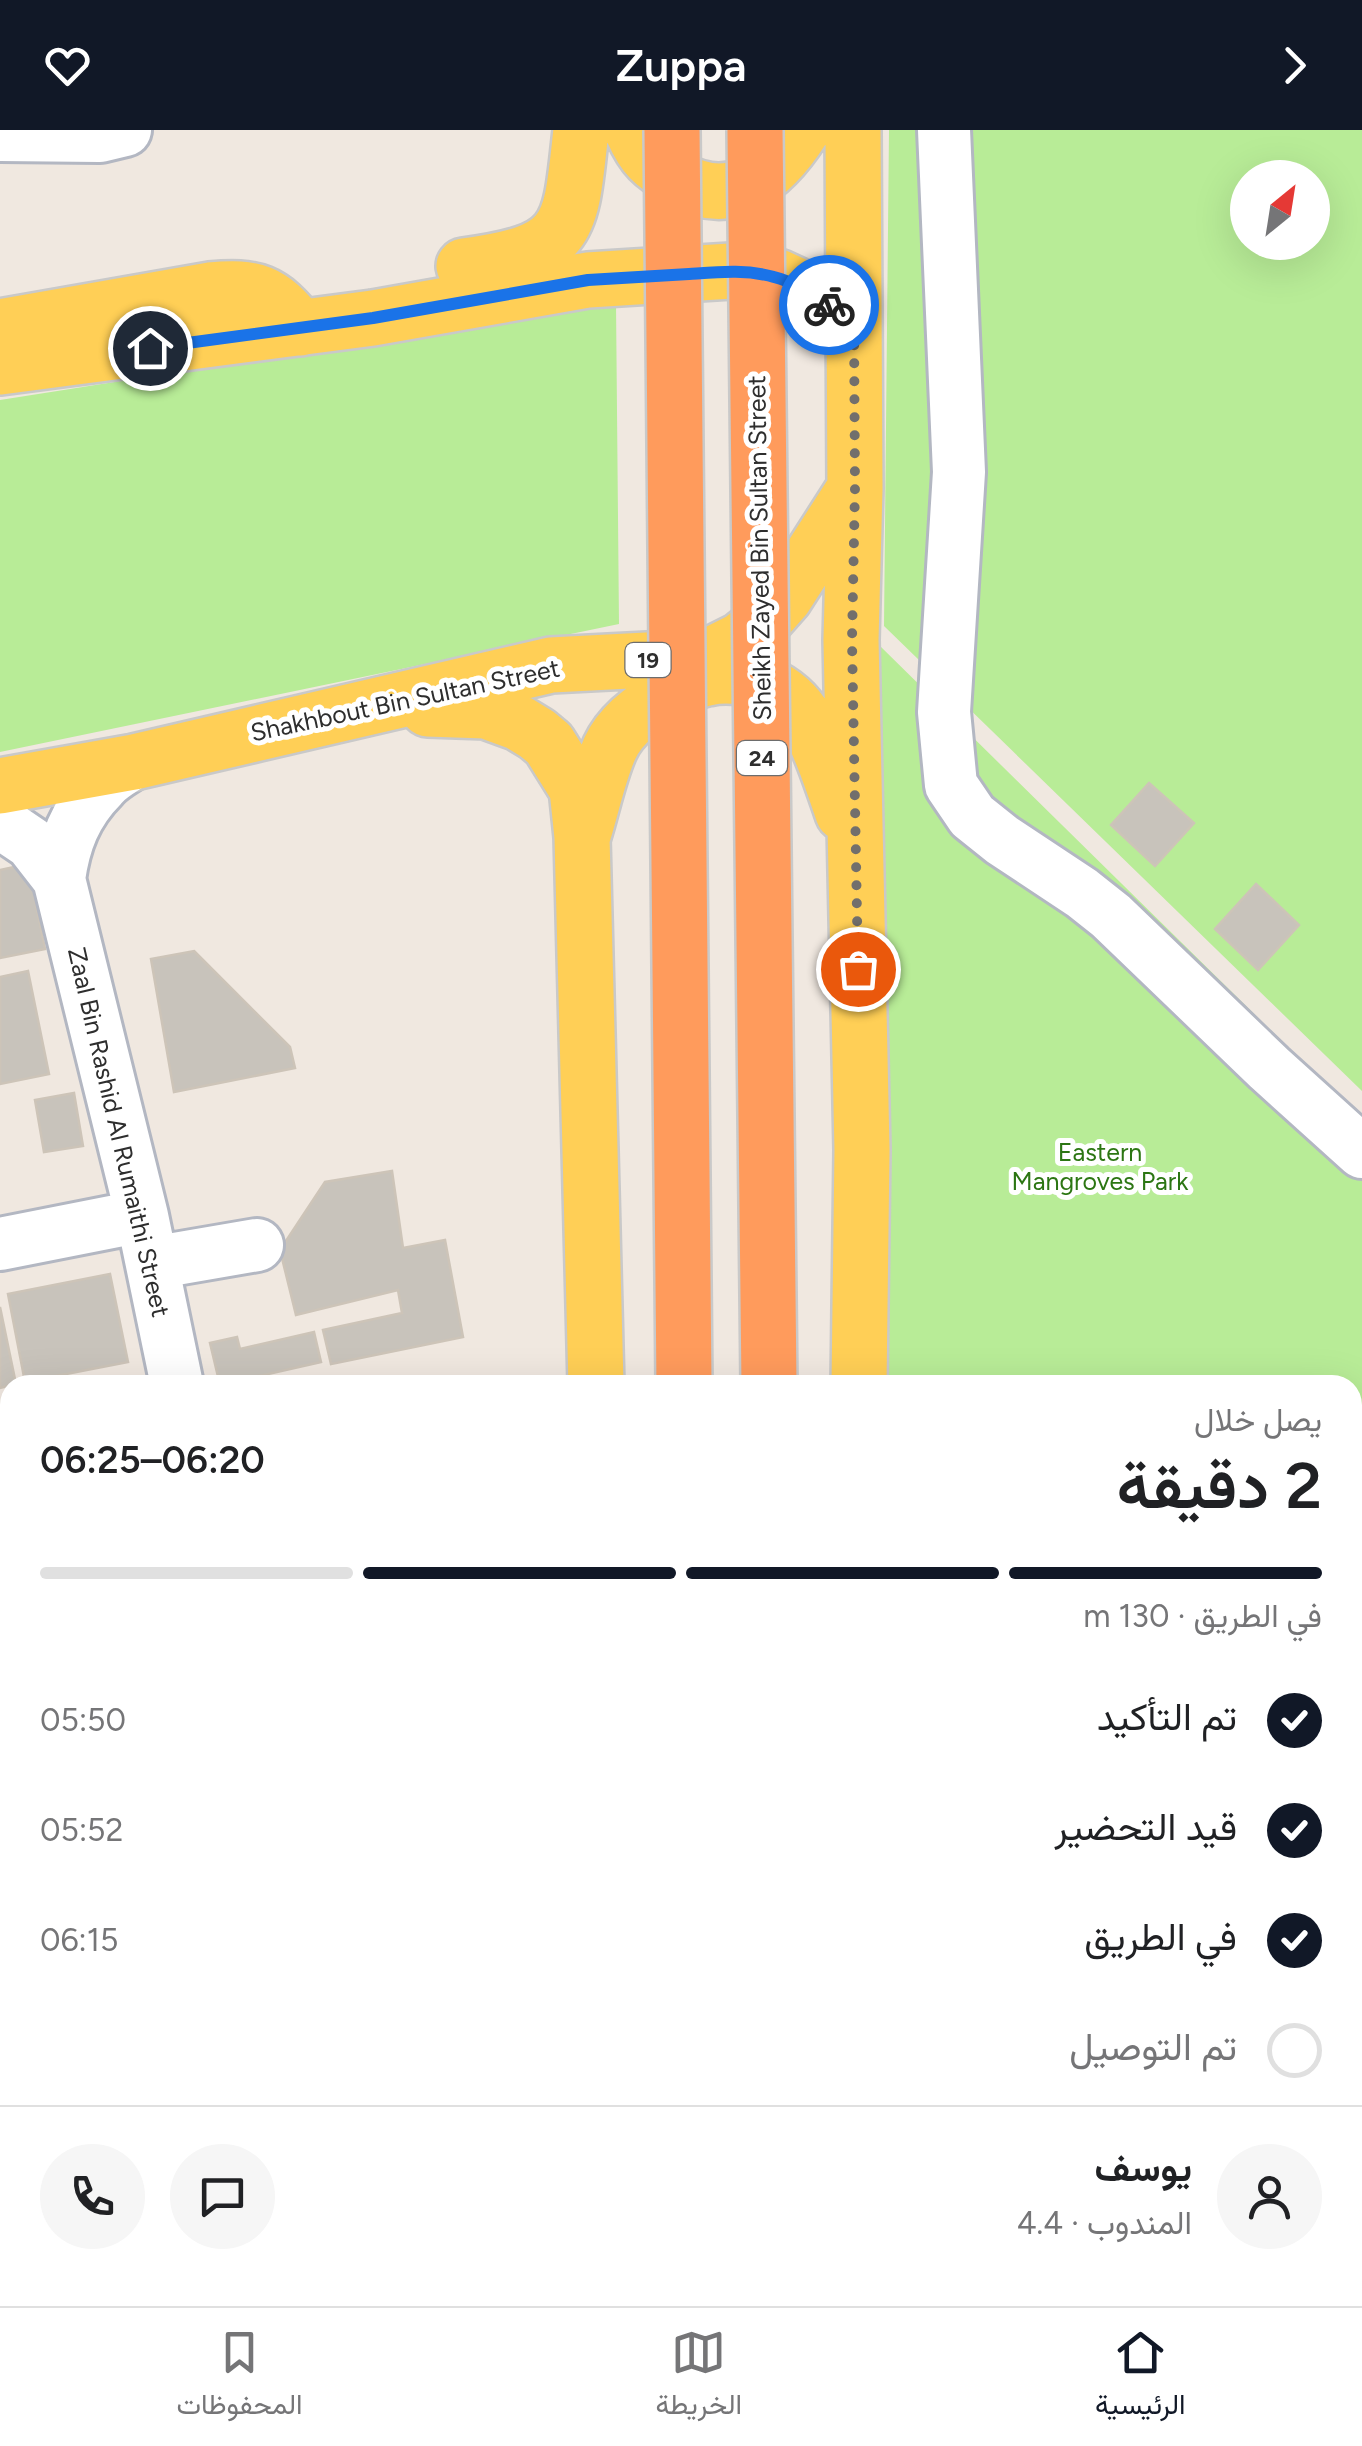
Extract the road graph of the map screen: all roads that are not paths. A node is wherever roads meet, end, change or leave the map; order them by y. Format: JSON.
{"nodes":[{"id":1,"x":125,"y":130,"type":"edge"},
{"id":2,"x":581,"y":130,"type":"edge"},
{"id":3,"x":632,"y":130,"type":"edge"},
{"id":4,"x":672,"y":130,"type":"edge"},
{"id":5,"x":755,"y":130,"type":"edge"},
{"id":6,"x":802,"y":130,"type":"edge"},
{"id":7,"x":853,"y":130,"type":"edge"},
{"id":8,"x":944,"y":130,"type":"edge"},
{"id":9,"x":0,"y":134,"type":"edge"},
{"id":10,"x":373,"y":318,"type":"junction"},
{"id":11,"x":854,"y":321,"type":"junction"},
{"id":12,"x":0,"y":327,"type":"edge"},
{"id":13,"x":300,"y":328,"type":"junction"},
{"id":14,"x":0,"y":368,"type":"edge"},
{"id":15,"x":855,"y":488,"type":"junction"},
{"id":16,"x":365,"y":707,"type":"junction"},
{"id":17,"x":134,"y":762,"type":"junction"},
{"id":18,"x":0,"y":786,"type":"edge"},
{"id":19,"x":0,"y":822,"type":"edge"},
{"id":20,"x":582,"y":837,"type":"junction"},
{"id":21,"x":857,"y":854,"type":"junction"},
{"id":22,"x":59,"y":880,"type":"junction"},
{"id":23,"x":1362,"y":1152,"type":"edge"},
{"id":24,"x":147,"y":1240,"type":"junction"},
{"id":25,"x":0,"y":1244,"type":"edge"},
{"id":26,"x":257,"y":1245,"type":"dead end"},
{"id":27,"x":175,"y":1375,"type":"edge"},
{"id":28,"x":596,"y":1375,"type":"edge"},
{"id":29,"x":684,"y":1375,"type":"edge"},
{"id":30,"x":769,"y":1375,"type":"edge"},
{"id":31,"x":859,"y":1375,"type":"edge"}],
"edges":[{"from":1,"to":9,"type":"street"},
{"from":2,"to":10,"type":"main road"},
{"from":3,"to":6,"type":"main road"},
{"from":4,"to":29,"type":"highway","bridge":true},
{"from":5,"to":30,"type":"highway","name":"Sheikh Zayed Bin Sultan Street","number":"24","bridge":true},
{"from":7,"to":11,"type":"main road"},
{"from":8,"to":23,"type":"street"},
{"from":10,"to":11,"type":"main road"},
{"from":10,"to":13,"type":"main road"},
{"from":11,"to":15,"type":"main road"},
{"from":12,"to":13,"type":"main road"},
{"from":13,"to":14,"type":"main road"},
{"from":15,"to":16,"type":"main road","name":"Shakhbout Bin Sultan Street","number":"19"},
{"from":15,"to":21,"type":"main road"},
{"from":16,"to":17,"type":"main road","name":"Shakhbout Bin Sultan Street","number":"19"},
{"from":16,"to":20,"type":"main road"},
{"from":17,"to":18,"type":"main road","name":"Shakhbout Bin Sultan Street","number":"19"},
{"from":17,"to":22,"type":"street","name":"Zaal Bin Rashid Al Rumaithi Street"},
{"from":19,"to":22,"type":"street","name":"Zaal Bin Rashid Al Rumaithi Street"},
{"from":20,"to":21,"type":"main road"},
{"from":20,"to":28,"type":"main road"},
{"from":21,"to":31,"type":"main road"},
{"from":22,"to":24,"type":"street","name":"Zaal Bin Rashid Al Rumaithi Street"},
{"from":24,"to":25,"type":"street"},
{"from":24,"to":26,"type":"street"},
{"from":24,"to":27,"type":"street","name":"Zaal Bin Rashid Al Rumaithi Street"}]}
